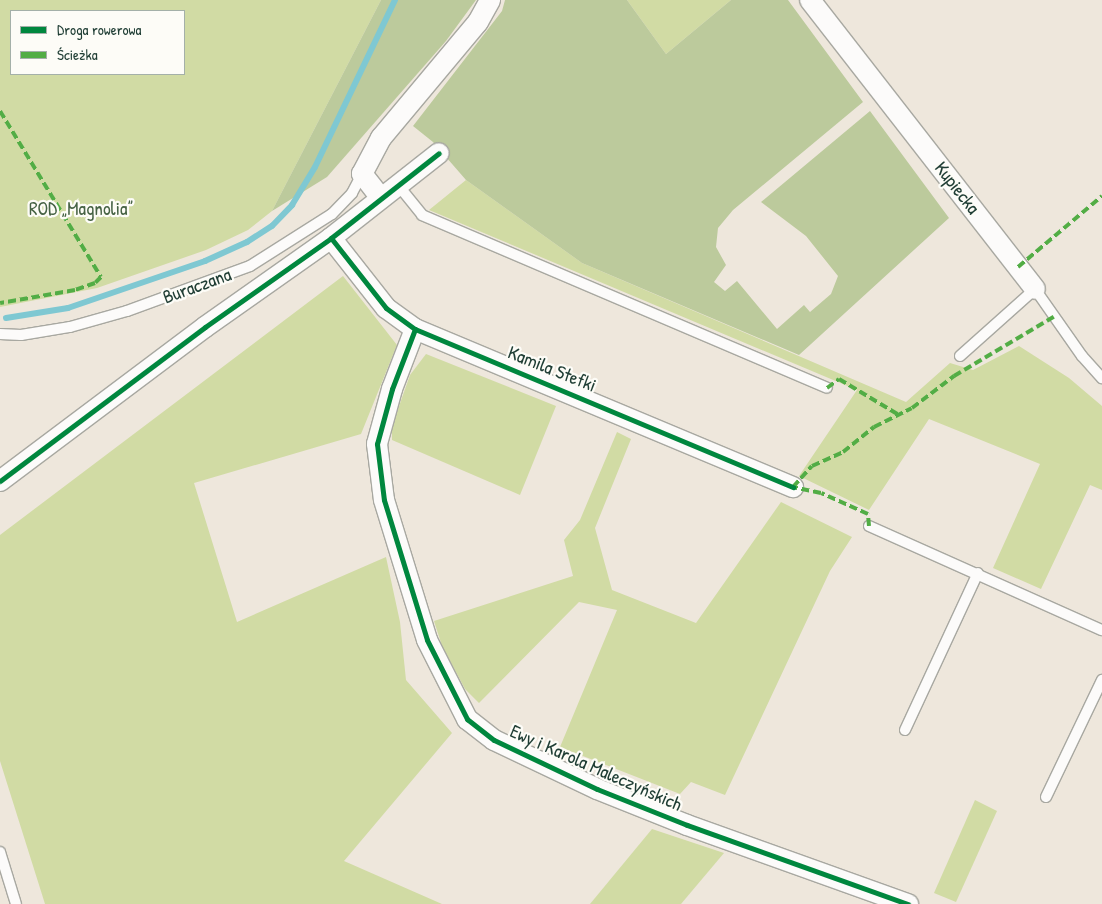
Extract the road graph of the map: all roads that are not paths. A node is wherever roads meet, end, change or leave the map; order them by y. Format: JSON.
{"nodes":[{"id":1,"x":490,"y":0,"type":"edge"},
{"id":2,"x":810,"y":0,"type":"edge"},
{"id":3,"x":439,"y":153,"type":"dead end"},
{"id":4,"x":362,"y":174,"type":"junction"},
{"id":5,"x":398,"y":185,"type":"junction"},
{"id":6,"x":382,"y":198,"type":"junction"},
{"id":7,"x":331,"y":238,"type":"junction"},
{"id":8,"x":1035,"y":289,"type":"junction"},
{"id":9,"x":415,"y":329,"type":"junction"},
{"id":10,"x":0,"y":334,"type":"edge"},
{"id":11,"x":960,"y":356,"type":"dead end"},
{"id":12,"x":1102,"y":378,"type":"edge"},
{"id":13,"x":827,"y":388,"type":"dead end"},
{"id":14,"x":0,"y":480,"type":"edge"},
{"id":15,"x":793,"y":487,"type":"dead end"},
{"id":16,"x":869,"y":526,"type":"dead end"},
{"id":17,"x":978,"y":573,"type":"junction"},
{"id":18,"x":1102,"y":630,"type":"edge"},
{"id":19,"x":1102,"y":680,"type":"edge"},
{"id":20,"x":905,"y":730,"type":"dead end"},
{"id":21,"x":1046,"y":797,"type":"dead end"},
{"id":22,"x":0,"y":852,"type":"edge"},
{"id":23,"x":16,"y":904,"type":"edge"},
{"id":24,"x":908,"y":904,"type":"edge"}],
"edges":[{"from":1,"to":4,"type":"street"},
{"from":2,"to":8,"type":"street","name":"Kupiecka"},
{"from":3,"to":5,"type":"street"},
{"from":4,"to":6,"type":"street"},
{"from":4,"to":10,"type":"lane","name":"Buraczana"},
{"from":5,"to":6,"type":"street"},
{"from":5,"to":13,"type":"lane"},
{"from":6,"to":7,"type":"street"},
{"from":7,"to":9,"type":"street","name":"Kamila Stefki"},
{"from":7,"to":14,"type":"street"},
{"from":8,"to":11,"type":"lane"},
{"from":8,"to":12,"type":"lane","name":"Kupiecka"},
{"from":9,"to":15,"type":"street","name":"Kamila Stefki"},
{"from":9,"to":24,"type":"street","name":"Ewy i Karola Maleczyńskich"},
{"from":16,"to":17,"type":"lane"},
{"from":17,"to":18,"type":"lane"},
{"from":17,"to":20,"type":"lane"},
{"from":19,"to":21,"type":"lane"},
{"from":22,"to":23,"type":"lane"}]}
